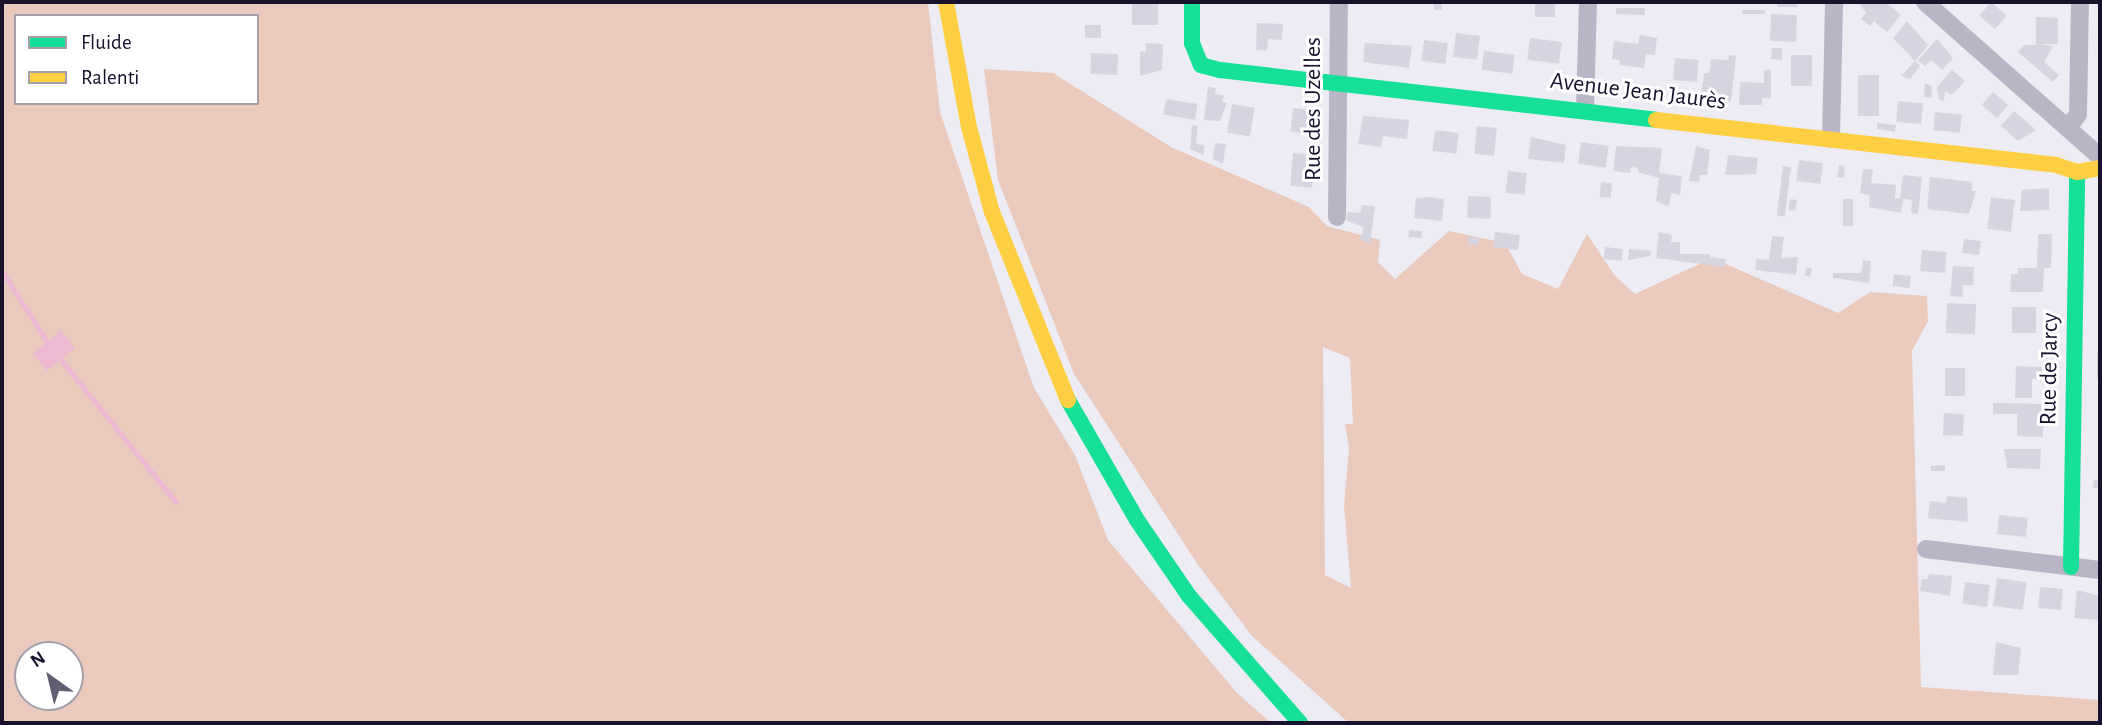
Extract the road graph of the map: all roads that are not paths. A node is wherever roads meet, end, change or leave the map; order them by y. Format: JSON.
{"nodes":[{"id":1,"x":946,"y":2,"type":"edge"},
{"id":2,"x":1192,"y":2,"type":"edge"},
{"id":3,"x":1339,"y":2,"type":"edge"},
{"id":4,"x":1588,"y":2,"type":"edge"},
{"id":5,"x":1834,"y":2,"type":"edge"},
{"id":6,"x":1925,"y":2,"type":"edge"},
{"id":7,"x":2080,"y":2,"type":"edge"},
{"id":8,"x":1338,"y":82,"type":"junction"},
{"id":9,"x":1585,"y":110,"type":"junction"},
{"id":10,"x":2068,"y":128,"type":"junction"},
{"id":11,"x":1832,"y":139,"type":"junction"},
{"id":12,"x":2094,"y":151,"type":"edge"},
{"id":13,"x":2100,"y":168,"type":"edge"},
{"id":14,"x":2073,"y":169,"type":"junction"},
{"id":15,"x":1337,"y":217,"type":"dead end"},
{"id":16,"x":1926,"y":549,"type":"dead end"},
{"id":17,"x":2071,"y":567,"type":"junction"},
{"id":18,"x":2100,"y":570,"type":"edge"},
{"id":19,"x":1300,"y":723,"type":"edge"}],
"edges":[{"from":1,"to":19,"type":"street"},
{"from":2,"to":8,"type":"street","name":"Avenue Jean Jaurès"},
{"from":3,"to":8,"type":"street","name":"Rue des Uzelles"},
{"from":4,"to":9,"type":"street"},
{"from":5,"to":11,"type":"street"},
{"from":6,"to":10,"type":"street"},
{"from":7,"to":10,"type":"street"},
{"from":8,"to":9,"type":"street","name":"Avenue Jean Jaurès"},
{"from":8,"to":15,"type":"street","name":"Rue des Uzelles"},
{"from":9,"to":11,"type":"street","name":"Avenue Jean Jaurès"},
{"from":10,"to":12,"type":"street"},
{"from":11,"to":14,"type":"street","name":"Avenue Jean Jaurès"},
{"from":12,"to":14,"type":"street"},
{"from":13,"to":14,"type":"street","name":"Avenue Jean Jaurès"},
{"from":14,"to":17,"type":"street","name":"Rue de Jarcy"},
{"from":16,"to":17,"type":"street"},
{"from":17,"to":18,"type":"street"}]}
